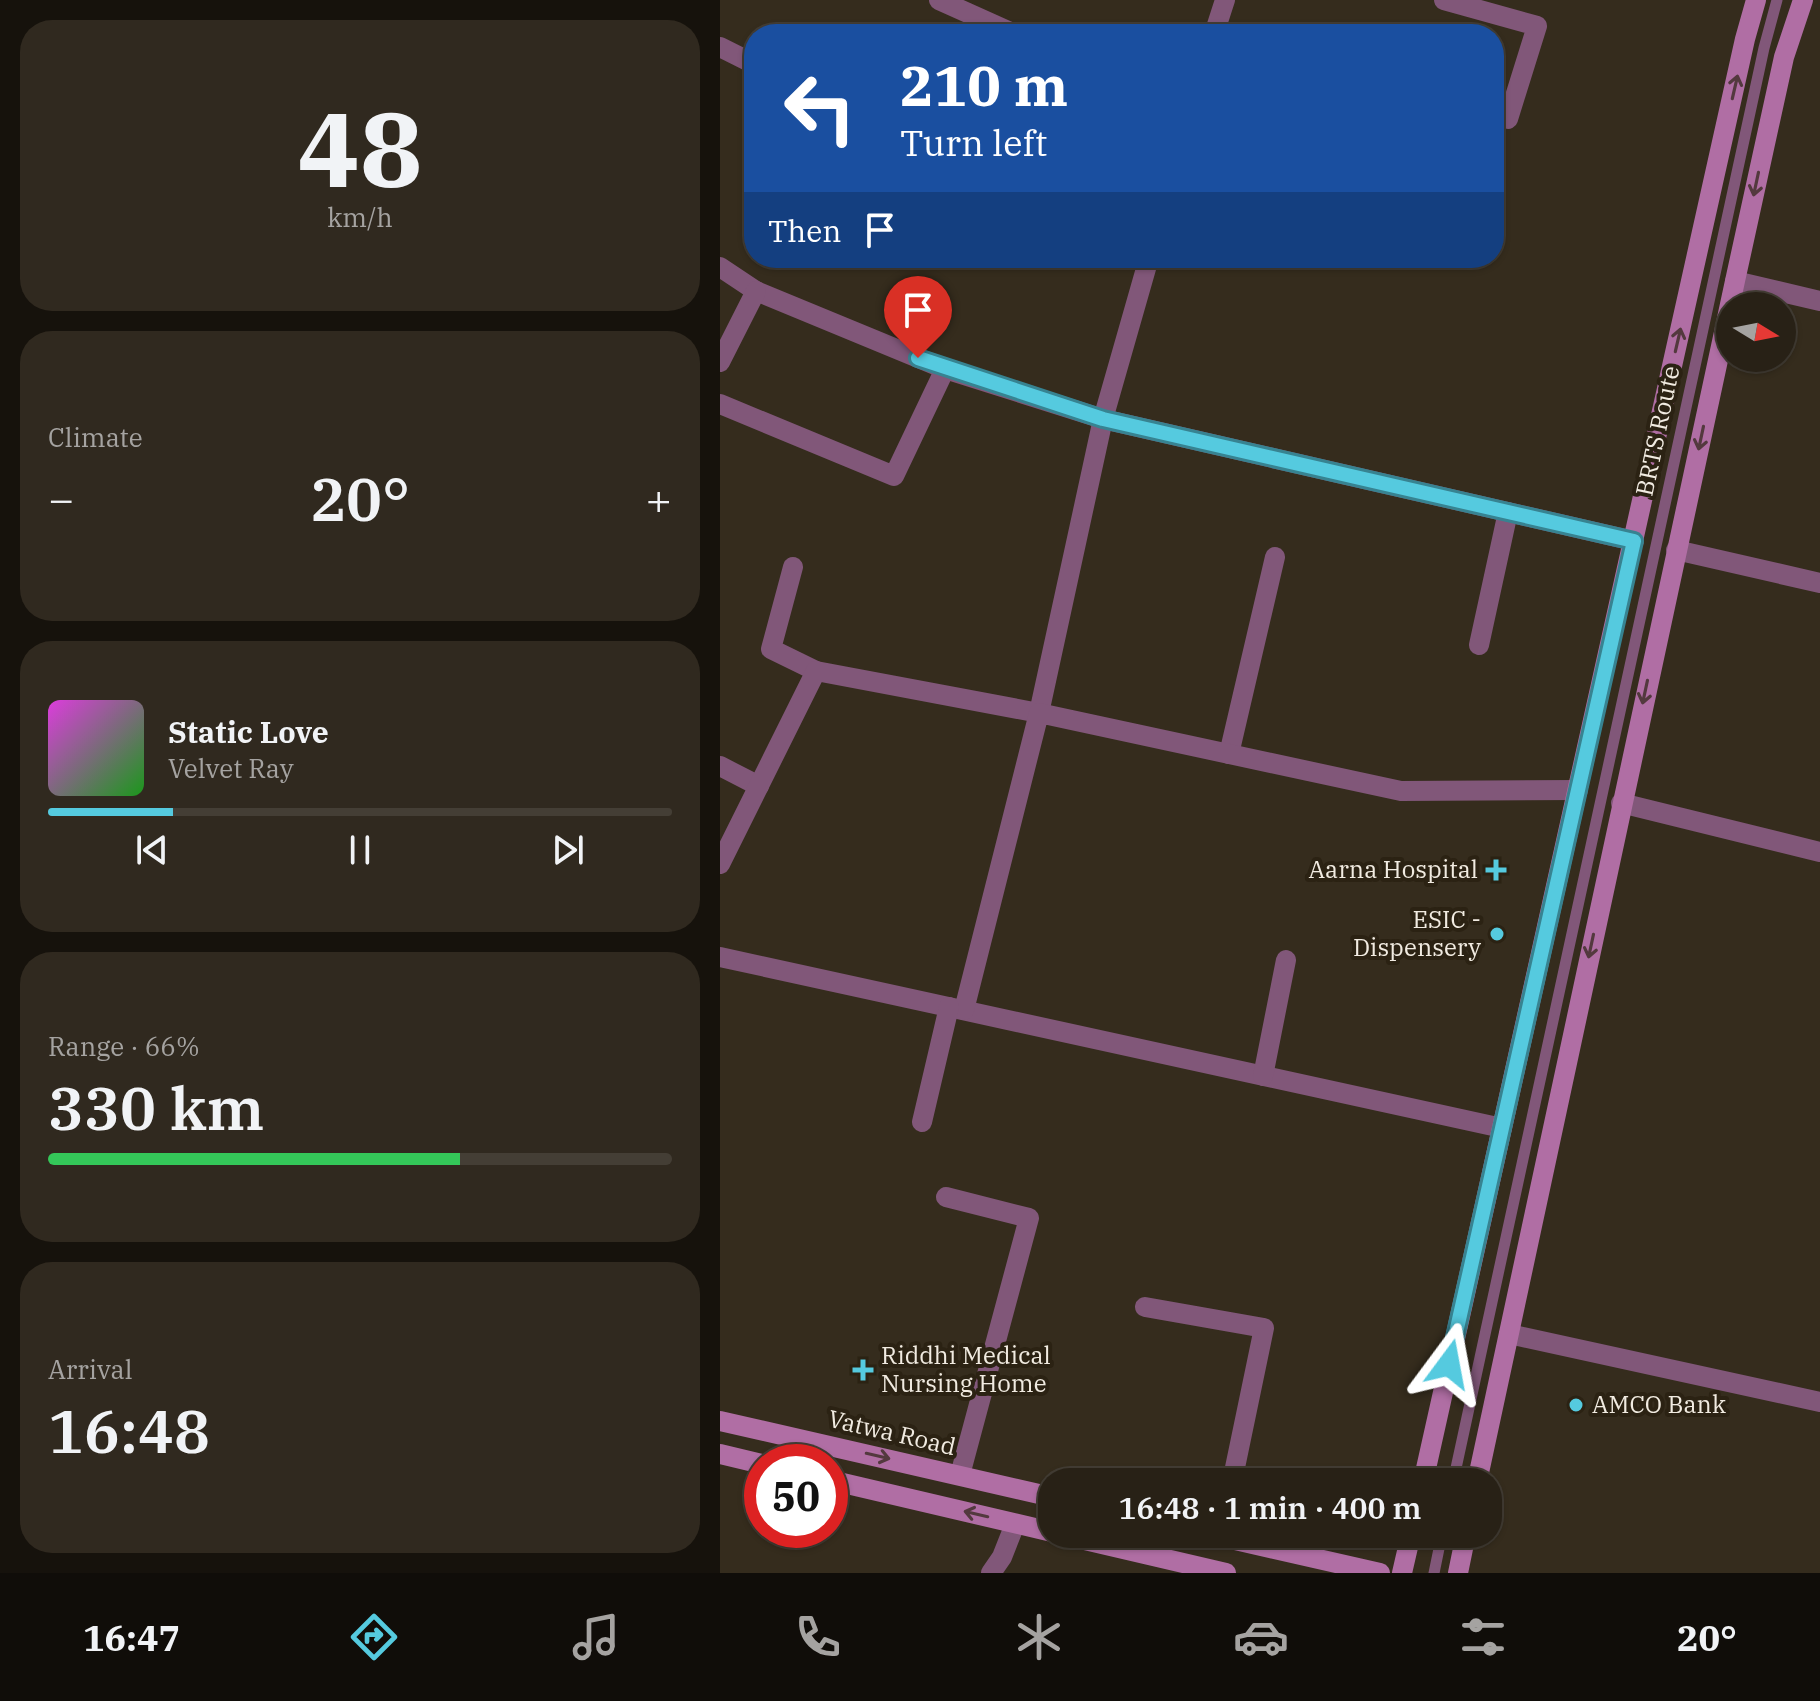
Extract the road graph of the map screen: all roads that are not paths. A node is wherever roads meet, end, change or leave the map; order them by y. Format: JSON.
{"nodes":[{"id":1,"x":939,"y":0,"type":"edge"},
{"id":2,"x":1225,"y":0,"type":"edge"},
{"id":3,"x":1444,"y":0,"type":"edge"},
{"id":4,"x":1756,"y":0,"type":"edge"},
{"id":5,"x":1777,"y":0,"type":"edge"},
{"id":6,"x":1803,"y":0,"type":"edge"},
{"id":7,"x":993,"y":24,"type":"edge"},
{"id":8,"x":1217,"y":24,"type":"edge"},
{"id":9,"x":720,"y":47,"type":"edge"},
{"id":10,"x":744,"y":59,"type":"edge"},
{"id":11,"x":1508,"y":119,"type":"dead end"},
{"id":12,"x":720,"y":267,"type":"edge"},
{"id":13,"x":1146,"y":268,"type":"edge"},
{"id":14,"x":1735,"y":281,"type":"junction"},
{"id":15,"x":756,"y":291,"type":"junction"},
{"id":16,"x":1820,"y":301,"type":"edge"},
{"id":17,"x":720,"y":362,"type":"edge"},
{"id":18,"x":945,"y":369,"type":"junction"},
{"id":19,"x":720,"y":404,"type":"edge"},
{"id":20,"x":1103,"y":419,"type":"junction"},
{"id":21,"x":1508,"y":512,"type":"junction"},
{"id":22,"x":1634,"y":541,"type":"junction"},
{"id":23,"x":1676,"y":550,"type":"junction"},
{"id":24,"x":1275,"y":557,"type":"dead end"},
{"id":25,"x":793,"y":567,"type":"dead end"},
{"id":26,"x":1820,"y":583,"type":"edge"},
{"id":27,"x":1479,"y":645,"type":"dead end"},
{"id":28,"x":816,"y":671,"type":"junction"},
{"id":29,"x":1039,"y":713,"type":"junction"},
{"id":30,"x":1229,"y":754,"type":"junction"},
{"id":31,"x":720,"y":766,"type":"edge"},
{"id":32,"x":759,"y":786,"type":"junction"},
{"id":33,"x":1578,"y":790,"type":"junction"},
{"id":34,"x":1621,"y":803,"type":"junction"},
{"id":35,"x":1820,"y":852,"type":"edge"},
{"id":36,"x":720,"y":864,"type":"edge"},
{"id":37,"x":720,"y":957,"type":"edge"},
{"id":38,"x":1286,"y":960,"type":"dead end"},
{"id":39,"x":956,"y":1009,"type":"junction"},
{"id":40,"x":1263,"y":1076,"type":"junction"},
{"id":41,"x":922,"y":1122,"type":"dead end"},
{"id":42,"x":1502,"y":1128,"type":"junction"},
{"id":43,"x":946,"y":1197,"type":"dead end"},
{"id":44,"x":1145,"y":1307,"type":"dead end"},
{"id":45,"x":1509,"y":1334,"type":"junction"},
{"id":46,"x":1820,"y":1402,"type":"edge"},
{"id":47,"x":720,"y":1421,"type":"edge"},
{"id":48,"x":720,"y":1454,"type":"edge"},
{"id":49,"x":744,"y":1460,"type":"edge"},
{"id":50,"x":1235,"y":1468,"type":"edge"},
{"id":51,"x":1426,"y":1468,"type":"edge"},
{"id":52,"x":1456,"y":1468,"type":"edge"},
{"id":53,"x":1480,"y":1468,"type":"edge"},
{"id":54,"x":960,"y":1475,"type":"junction"},
{"id":55,"x":848,"y":1484,"type":"edge"},
{"id":56,"x":1038,"y":1494,"type":"edge"},
{"id":57,"x":1015,"y":1524,"type":"junction"},
{"id":58,"x":1038,"y":1529,"type":"edge"},
{"id":59,"x":1119,"y":1548,"type":"edge"},
{"id":60,"x":1273,"y":1548,"type":"edge"},
{"id":61,"x":1408,"y":1548,"type":"edge"},
{"id":62,"x":1439,"y":1548,"type":"edge"},
{"id":63,"x":1463,"y":1548,"type":"edge"},
{"id":64,"x":991,"y":1573,"type":"edge"},
{"id":65,"x":1226,"y":1573,"type":"edge"},
{"id":66,"x":1380,"y":1573,"type":"edge"},
{"id":67,"x":1402,"y":1573,"type":"edge"},
{"id":68,"x":1434,"y":1573,"type":"edge"},
{"id":69,"x":1458,"y":1573,"type":"edge"}],
"edges":[{"from":1,"to":7,"type":"street"},
{"from":2,"to":8,"type":"street"},
{"from":3,"to":11,"type":"street"},
{"from":22,"to":4,"type":"main road","one_way":true},
{"from":5,"to":52,"type":"lane","name":"BRTS Route"},
{"from":6,"to":14,"type":"main road","one_way":true},
{"from":9,"to":10,"type":"street"},
{"from":12,"to":15,"type":"street"},
{"from":13,"to":20,"type":"street"},
{"from":14,"to":16,"type":"street"},
{"from":14,"to":23,"type":"main road","one_way":true},
{"from":15,"to":17,"type":"street"},
{"from":15,"to":18,"type":"street"},
{"from":18,"to":19,"type":"street"},
{"from":18,"to":20,"type":"street"},
{"from":20,"to":21,"type":"street"},
{"from":20,"to":29,"type":"street"},
{"from":21,"to":22,"type":"street"},
{"from":21,"to":27,"type":"street"},
{"from":22,"to":33,"type":"main road"},
{"from":23,"to":26,"type":"street"},
{"from":23,"to":34,"type":"main road","one_way":true},
{"from":24,"to":30,"type":"street"},
{"from":25,"to":28,"type":"street"},
{"from":28,"to":29,"type":"street"},
{"from":28,"to":32,"type":"street"},
{"from":29,"to":30,"type":"street"},
{"from":29,"to":39,"type":"street"},
{"from":30,"to":33,"type":"street"},
{"from":31,"to":32,"type":"street"},
{"from":32,"to":36,"type":"street"},
{"from":33,"to":42,"type":"main road"},
{"from":34,"to":35,"type":"street"},
{"from":34,"to":45,"type":"main road","one_way":true},
{"from":37,"to":39,"type":"street"},
{"from":38,"to":40,"type":"street"},
{"from":39,"to":40,"type":"street"},
{"from":39,"to":41,"type":"street"},
{"from":40,"to":42,"type":"street"},
{"from":42,"to":51,"type":"main road"},
{"from":43,"to":54,"type":"street"},
{"from":44,"to":50,"type":"street"},
{"from":45,"to":46,"type":"street"},
{"from":45,"to":53,"type":"main road"},
{"from":47,"to":54,"type":"main road","name":"Vatwa Road","one_way":true},
{"from":48,"to":49,"type":"main road"},
{"from":54,"to":56,"type":"main road","name":"Vatwa Road"},
{"from":57,"to":55,"type":"main road","one_way":true},
{"from":57,"to":58,"type":"main road"},
{"from":57,"to":64,"type":"street"},
{"from":59,"to":65,"type":"main road"},
{"from":60,"to":66,"type":"main road"},
{"from":61,"to":67,"type":"main road"},
{"from":62,"to":68,"type":"lane"},
{"from":63,"to":69,"type":"main road"}]}
